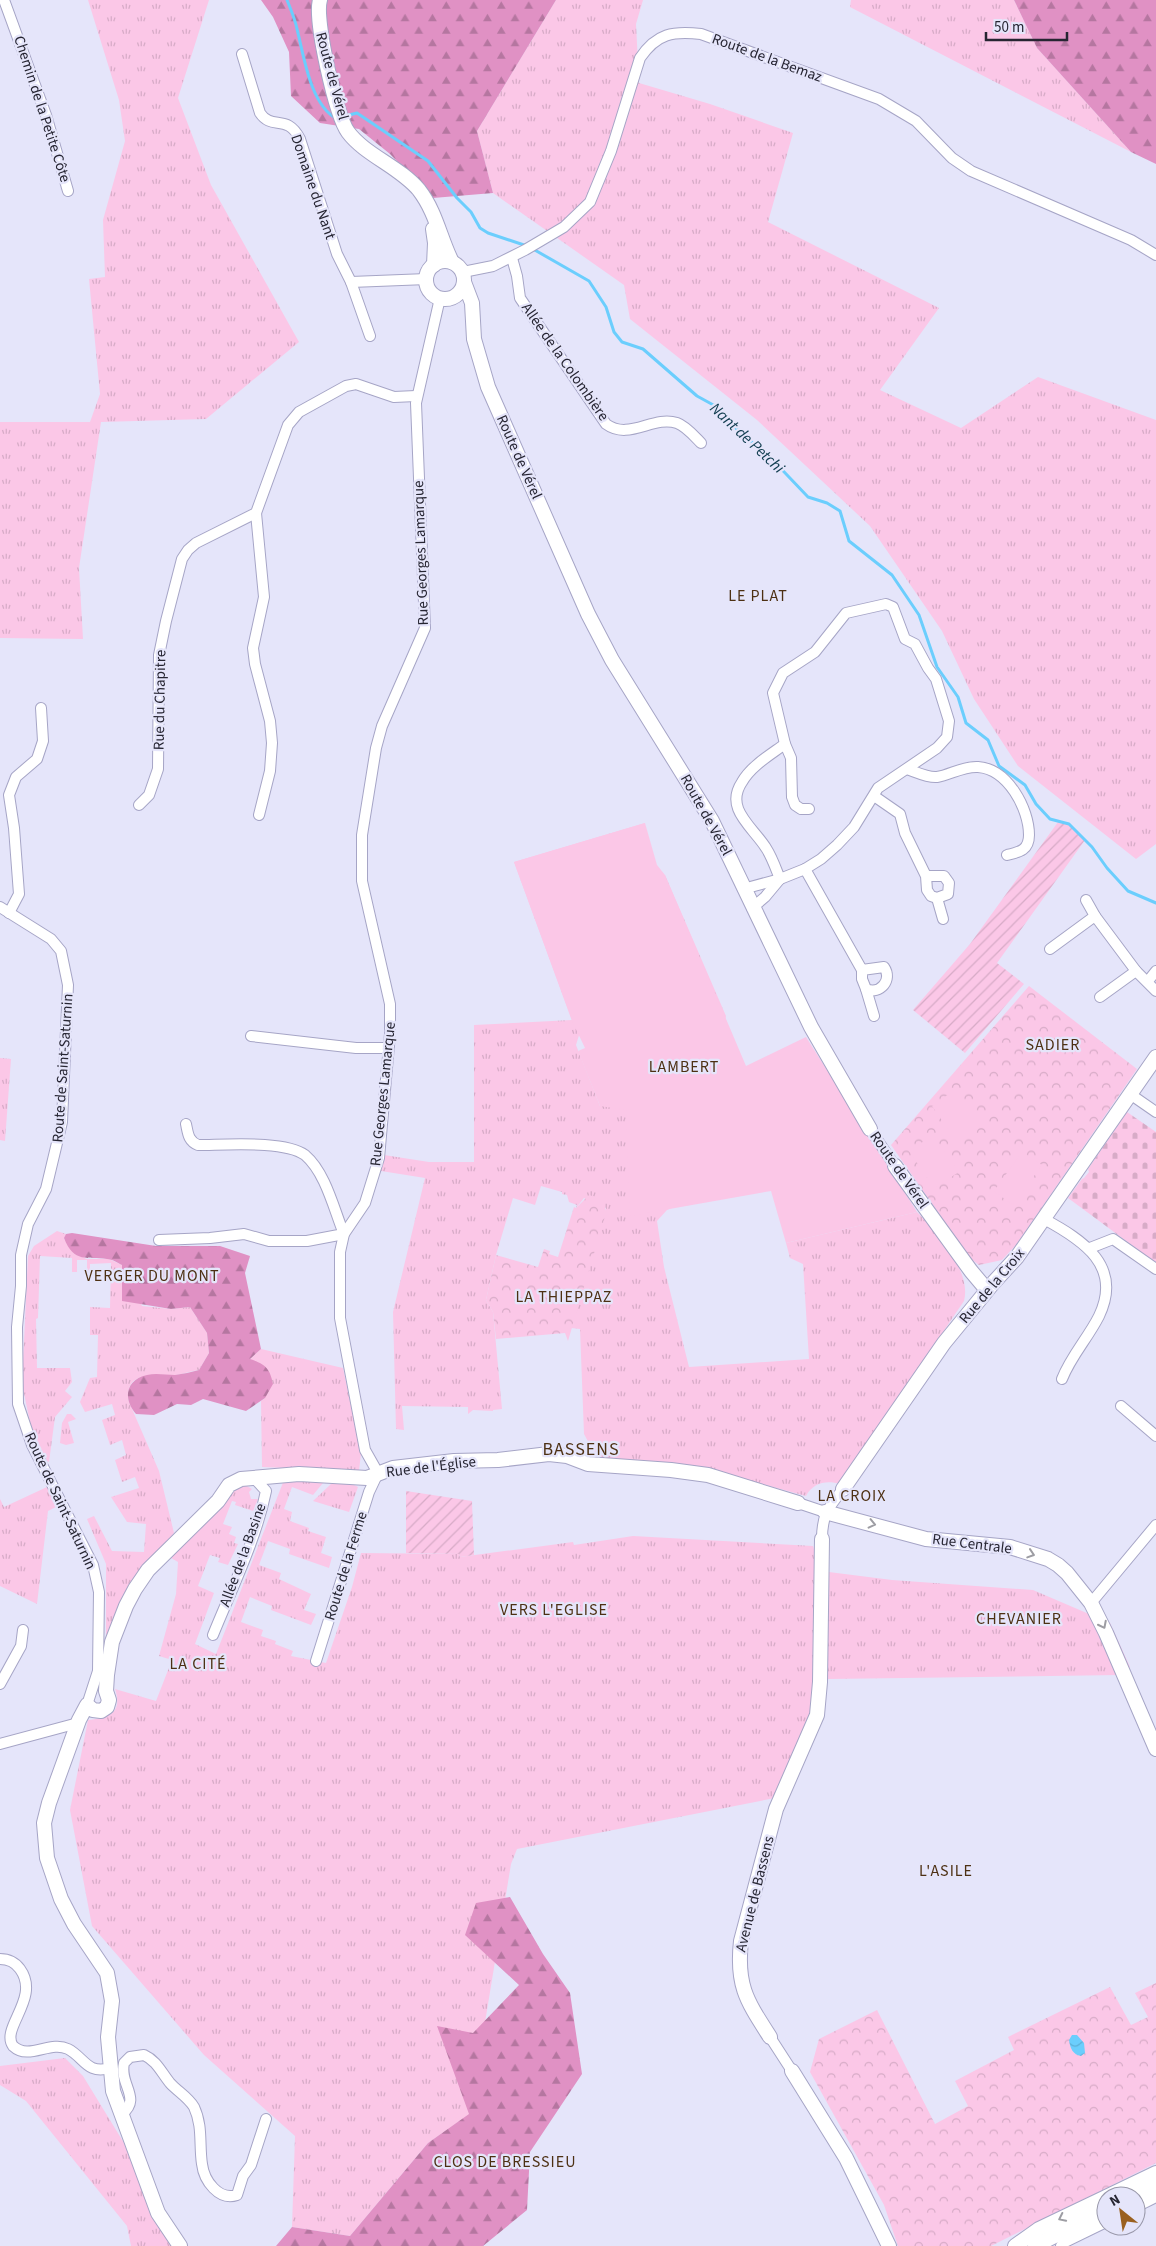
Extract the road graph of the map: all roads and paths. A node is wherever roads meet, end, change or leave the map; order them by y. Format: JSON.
{"nodes":[{"id":1,"x":4,"y":0,"type":"edge"},
{"id":2,"x":315,"y":2,"type":"edge"},
{"id":3,"x":242,"y":54,"type":"dead end"},
{"id":4,"x":68,"y":191,"type":"dead end"},
{"id":5,"x":428,"y":206,"type":"junction"},
{"id":6,"x":1156,"y":255,"type":"edge"},
{"id":7,"x":512,"y":258,"type":"junction"},
{"id":8,"x":452,"y":262,"type":"junction"},
{"id":9,"x":434,"y":265,"type":"junction"},
{"id":10,"x":463,"y":277,"type":"junction"},
{"id":11,"x":426,"y":279,"type":"junction"},
{"id":12,"x":351,"y":282,"type":"junction"},
{"id":13,"x":446,"y":298,"type":"junction"},
{"id":14,"x":472,"y":317,"type":"junction"},
{"id":15,"x":370,"y":336,"type":"dead end"},
{"id":16,"x":416,"y":396,"type":"junction"},
{"id":17,"x":701,"y":443,"type":"dead end"},
{"id":18,"x":256,"y":513,"type":"junction"},
{"id":19,"x":41,"y":708,"type":"dead end"},
{"id":20,"x":784,"y":744,"type":"junction"},
{"id":21,"x":907,"y":769,"type":"junction"},
{"id":22,"x":874,"y":796,"type":"junction"},
{"id":23,"x":139,"y":804,"type":"dead end"},
{"id":24,"x":809,"y":808,"type":"dead end"},
{"id":25,"x":259,"y":815,"type":"dead end"},
{"id":26,"x":1007,"y":855,"type":"dead end"},
{"id":27,"x":805,"y":869,"type":"junction"},
{"id":28,"x":926,"y":876,"type":"junction"},
{"id":29,"x":780,"y":879,"type":"junction"},
{"id":30,"x":743,"y":889,"type":"junction"},
{"id":31,"x":937,"y":898,"type":"junction"},
{"id":32,"x":1086,"y":900,"type":"dead end"},
{"id":33,"x":752,"y":908,"type":"junction"},
{"id":34,"x":5,"y":910,"type":"edge"},
{"id":35,"x":1095,"y":916,"type":"junction"},
{"id":36,"x":943,"y":919,"type":"dead end"},
{"id":37,"x":1050,"y":949,"type":"dead end"},
{"id":38,"x":862,"y":970,"type":"junction"},
{"id":39,"x":1136,"y":971,"type":"junction"},
{"id":40,"x":1156,"y":971,"type":"edge"},
{"id":41,"x":1148,"y":981,"type":"junction"},
{"id":42,"x":866,"y":989,"type":"junction"},
{"id":43,"x":1156,"y":991,"type":"edge"},
{"id":44,"x":1100,"y":996,"type":"dead end"},
{"id":45,"x":874,"y":1016,"type":"dead end"},
{"id":46,"x":250,"y":1036,"type":"dead end"},
{"id":47,"x":389,"y":1048,"type":"junction"},
{"id":48,"x":1156,"y":1057,"type":"edge"},
{"id":49,"x":1130,"y":1094,"type":"junction"},
{"id":50,"x":1156,"y":1112,"type":"edge"},
{"id":51,"x":186,"y":1124,"type":"dead end"},
{"id":52,"x":870,"y":1129,"type":"joint"},
{"id":53,"x":894,"y":1166,"type":"joint"},
{"id":54,"x":1044,"y":1219,"type":"junction"},
{"id":55,"x":344,"y":1234,"type":"junction"},
{"id":56,"x":159,"y":1240,"type":"dead end"},
{"id":57,"x":1090,"y":1248,"type":"junction"},
{"id":58,"x":1156,"y":1269,"type":"edge"},
{"id":59,"x":987,"y":1290,"type":"junction"},
{"id":60,"x":1062,"y":1379,"type":"dead end"},
{"id":61,"x":1121,"y":1406,"type":"dead end"},
{"id":62,"x":1156,"y":1436,"type":"edge"},
{"id":63,"x":378,"y":1473,"type":"junction"},
{"id":64,"x":255,"y":1479,"type":"junction"},
{"id":65,"x":843,"y":1489,"type":"joint"},
{"id":66,"x":798,"y":1503,"type":"joint"},
{"id":67,"x":825,"y":1512,"type":"junction"},
{"id":68,"x":1156,"y":1525,"type":"edge"},
{"id":69,"x":822,"y":1539,"type":"joint"},
{"id":70,"x":1091,"y":1603,"type":"junction"},
{"id":71,"x":23,"y":1630,"type":"dead end"},
{"id":72,"x":213,"y":1635,"type":"dead end"},
{"id":73,"x":316,"y":1661,"type":"dead end"},
{"id":74,"x":0,"y":1684,"type":"edge"},
{"id":75,"x":87,"y":1705,"type":"junction"},
{"id":76,"x":78,"y":1723,"type":"junction"},
{"id":77,"x":0,"y":1744,"type":"edge"},
{"id":78,"x":1156,"y":1749,"type":"edge"},
{"id":79,"x":0,"y":1959,"type":"edge"},
{"id":80,"x":770,"y":2037,"type":"joint"},
{"id":81,"x":110,"y":2068,"type":"junction"},
{"id":82,"x":792,"y":2071,"type":"joint"},
{"id":83,"x":122,"y":2114,"type":"junction"},
{"id":84,"x":266,"y":2119,"type":"dead end"},
{"id":85,"x":1156,"y":2173,"type":"edge"},
{"id":86,"x":1128,"y":2186,"type":"edge"},
{"id":87,"x":1096,"y":2201,"type":"edge"},
{"id":88,"x":1096,"y":2215,"type":"edge"},
{"id":89,"x":1096,"y":2227,"type":"edge"},
{"id":90,"x":1063,"y":2245,"type":"edge"},
{"id":91,"x":180,"y":2246,"type":"edge"},
{"id":92,"x":889,"y":2246,"type":"edge"},
{"id":93,"x":1015,"y":2246,"type":"edge"},
{"id":94,"x":1035,"y":2246,"type":"edge"}],
"edges":[{"from":1,"to":4,"type":"street","name":"Chemin de la Petite Côte"},
{"from":2,"to":5,"type":"street","name":"Route de Vérel"},
{"from":3,"to":12,"type":"street","name":"Domaine du Nant"},
{"from":5,"to":8,"type":"street","name":"Route de Vérel"},
{"from":5,"to":9,"type":"street","name":"Route de Vérel"},
{"from":6,"to":7,"type":"street","name":"Route de la Bemaz"},
{"from":7,"to":10,"type":"street","name":"Route de la Bemaz"},
{"from":7,"to":17,"type":"street","name":"Allée de la Colombière"},
{"from":8,"to":9,"type":"street"},
{"from":8,"to":10,"type":"street"},
{"from":9,"to":11,"type":"street"},
{"from":10,"to":13,"type":"street"},
{"from":10,"to":14,"type":"street","name":"Route de Vérel"},
{"from":11,"to":12,"type":"street"},
{"from":11,"to":13,"type":"street"},
{"from":12,"to":15,"type":"street","name":"Domaine du Nant"},
{"from":13,"to":14,"type":"street"},
{"from":13,"to":16,"type":"street","name":"Rue Georges Lamarque"},
{"from":14,"to":30,"type":"street","name":"Route de Vérel"},
{"from":16,"to":18,"type":"street"},
{"from":16,"to":47,"type":"street","name":"Rue Georges Lamarque"},
{"from":18,"to":23,"type":"street","name":"Rue du Chapitre"},
{"from":18,"to":25,"type":"street"},
{"from":19,"to":34,"type":"street"},
{"from":20,"to":21,"type":"street"},
{"from":20,"to":24,"type":"street"},
{"from":20,"to":29,"type":"street"},
{"from":21,"to":22,"type":"street"},
{"from":21,"to":26,"type":"street"},
{"from":22,"to":27,"type":"street"},
{"from":22,"to":28,"type":"street"},
{"from":27,"to":29,"type":"street"},
{"from":27,"to":38,"type":"street"},
{"from":28,"to":31,"type":"street"},
{"from":28,"to":31,"type":"street"},
{"from":29,"to":30,"type":"street"},
{"from":29,"to":33,"type":"street"},
{"from":30,"to":33,"type":"street","name":"Route de Vérel"},
{"from":31,"to":36,"type":"street"},
{"from":32,"to":35,"type":"street"},
{"from":33,"to":52,"type":"street","name":"Route de Vérel"},
{"from":34,"to":75,"type":"street","name":"Route de Saint-Saturnin"},
{"from":35,"to":37,"type":"street"},
{"from":35,"to":39,"type":"street"},
{"from":38,"to":42,"type":"street"},
{"from":38,"to":42,"type":"street"},
{"from":39,"to":41,"type":"street"},
{"from":39,"to":44,"type":"street"},
{"from":40,"to":41,"type":"street"},
{"from":41,"to":43,"type":"street"},
{"from":42,"to":45,"type":"street"},
{"from":46,"to":47,"type":"street"},
{"from":47,"to":55,"type":"street","name":"Rue Georges Lamarque"},
{"from":48,"to":49,"type":"street","name":"Rue de la Croix"},
{"from":49,"to":50,"type":"street"},
{"from":49,"to":54,"type":"street","name":"Rue de la Croix"},
{"from":51,"to":55,"type":"street"},
{"from":52,"to":53,"type":"street","name":"Route de Vérel"},
{"from":53,"to":59,"type":"street","name":"Route de Vérel"},
{"from":54,"to":57,"type":"street"},
{"from":54,"to":59,"type":"street","name":"Rue de la Croix"},
{"from":55,"to":56,"type":"street"},
{"from":55,"to":63,"type":"street","name":"Rue Georges Lamarque"},
{"from":57,"to":58,"type":"street"},
{"from":57,"to":60,"type":"street"},
{"from":59,"to":65,"type":"street","name":"Rue de la Croix"},
{"from":61,"to":62,"type":"street"},
{"from":63,"to":64,"type":"street","name":"Rue de l'Église"},
{"from":63,"to":66,"type":"street","name":"Rue de l'Église"},
{"from":63,"to":73,"type":"street","name":"Route de la Ferme"},
{"from":64,"to":72,"type":"street","name":"Allée de la Basine"},
{"from":64,"to":75,"type":"street","name":"Rue de l'Église"},
{"from":65,"to":67,"type":"street","name":"Rue de la Croix"},
{"from":66,"to":67,"type":"street","name":"Rue de l'Église"},
{"from":67,"to":69,"type":"street","name":"Avenue de Bassens"},
{"from":67,"to":70,"type":"street","name":"Rue Centrale","one_way":true},
{"from":68,"to":70,"type":"street"},
{"from":69,"to":80,"type":"street","name":"Avenue de Bassens"},
{"from":70,"to":78,"type":"street","name":"Rue Centrale","one_way":true},
{"from":71,"to":74,"type":"street"},
{"from":75,"to":76,"type":"street","name":"Route de Saint-Saturnin"},
{"from":76,"to":77,"type":"street"},
{"from":76,"to":81,"type":"street","name":"Route de Saint-Saturnin"},
{"from":79,"to":81,"type":"street"},
{"from":80,"to":82,"type":"street","name":"Avenue de Bassens"},
{"from":81,"to":83,"type":"street","name":"Route de Saint-Saturnin"},
{"from":82,"to":92,"type":"street","name":"Avenue de Bassens"},
{"from":83,"to":84,"type":"street"},
{"from":83,"to":91,"type":"street","name":"Route de Saint-Saturnin"},
{"from":85,"to":86,"type":"street"},
{"from":87,"to":93,"type":"street","one_way":true},
{"from":88,"to":94,"type":"street"},
{"from":89,"to":90,"type":"street"}]}
